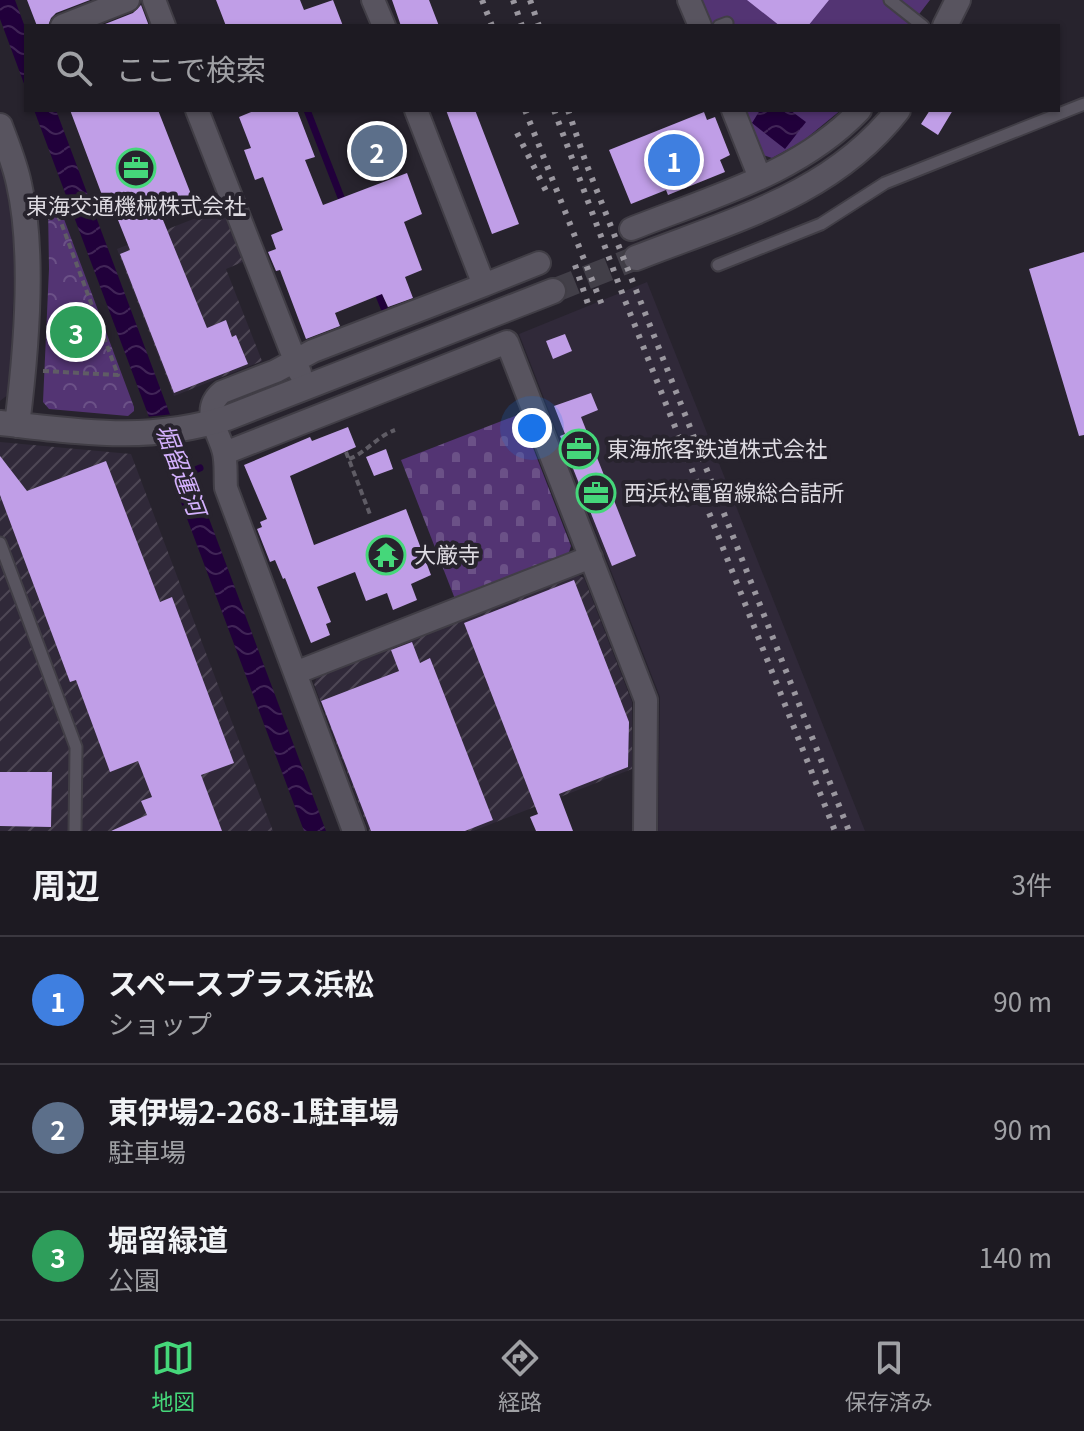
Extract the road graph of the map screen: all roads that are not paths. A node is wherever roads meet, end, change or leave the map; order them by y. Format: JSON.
{"nodes":[{"id":1,"x":128,"y":0,"type":"edge"},
{"id":2,"x":154,"y":0,"type":"edge"},
{"id":3,"x":373,"y":0,"type":"edge"},
{"id":4,"x":689,"y":0,"type":"edge"},
{"id":5,"x":890,"y":0,"type":"edge"},
{"id":6,"x":958,"y":0,"type":"edge"},
{"id":7,"x":67,"y":24,"type":"edge"},
{"id":8,"x":163,"y":24,"type":"edge"},
{"id":9,"x":383,"y":24,"type":"edge"},
{"id":10,"x":699,"y":24,"type":"edge"},
{"id":11,"x":920,"y":24,"type":"edge"},
{"id":12,"x":946,"y":24,"type":"edge"},
{"id":13,"x":1084,"y":104,"type":"edge"},
{"id":14,"x":198,"y":112,"type":"edge"},
{"id":15,"x":417,"y":112,"type":"edge"},
{"id":16,"x":734,"y":112,"type":"edge"},
{"id":17,"x":858,"y":112,"type":"edge"},
{"id":18,"x":896,"y":112,"type":"edge"},
{"id":19,"x":0,"y":126,"type":"edge"},
{"id":20,"x":760,"y":178,"type":"junction"},
{"id":21,"x":631,"y":229,"type":"dead end"},
{"id":22,"x":636,"y":258,"type":"tunnel mouth"},
{"id":23,"x":539,"y":263,"type":"dead end"},
{"id":24,"x":718,"y":265,"type":"dead end"},
{"id":25,"x":484,"y":285,"type":"junction"},
{"id":26,"x":553,"y":291,"type":"tunnel mouth"},
{"id":27,"x":295,"y":361,"type":"junction"},
{"id":28,"x":305,"y":388,"type":"junction"},
{"id":29,"x":213,"y":422,"type":"junction"},
{"id":30,"x":9,"y":424,"type":"edge"},
{"id":31,"x":225,"y":453,"type":"junction"},
{"id":32,"x":0,"y":543,"type":"edge"},
{"id":33,"x":591,"y":557,"type":"junction"},
{"id":34,"x":295,"y":673,"type":"junction"},
{"id":35,"x":75,"y":831,"type":"edge"},
{"id":36,"x":354,"y":831,"type":"edge"},
{"id":37,"x":645,"y":831,"type":"edge"}],
"edges":[{"from":1,"to":7,"type":"street"},
{"from":2,"to":8,"type":"street"},
{"from":3,"to":9,"type":"street"},
{"from":4,"to":10,"type":"street"},
{"from":5,"to":11,"type":"lane"},
{"from":6,"to":12,"type":"street"},
{"from":13,"to":24,"type":"lane"},
{"from":14,"to":27,"type":"street"},
{"from":15,"to":25,"type":"street"},
{"from":16,"to":20,"type":"street"},
{"from":17,"to":20,"type":"street"},
{"from":18,"to":22,"type":"street"},
{"from":19,"to":30,"type":"street"},
{"from":20,"to":21,"type":"street"},
{"from":23,"to":25,"type":"street"},
{"from":25,"to":27,"type":"street"},
{"from":26,"to":28,"type":"street"},
{"from":27,"to":28,"type":"street"},
{"from":27,"to":29,"type":"street"},
{"from":28,"to":29,"type":"street"},
{"from":29,"to":30,"type":"street"},
{"from":29,"to":31,"type":"street"},
{"from":31,"to":33,"type":"street"},
{"from":31,"to":34,"type":"street"},
{"from":32,"to":35,"type":"lane"},
{"from":33,"to":34,"type":"street"},
{"from":33,"to":37,"type":"street"},
{"from":34,"to":36,"type":"street"}]}
